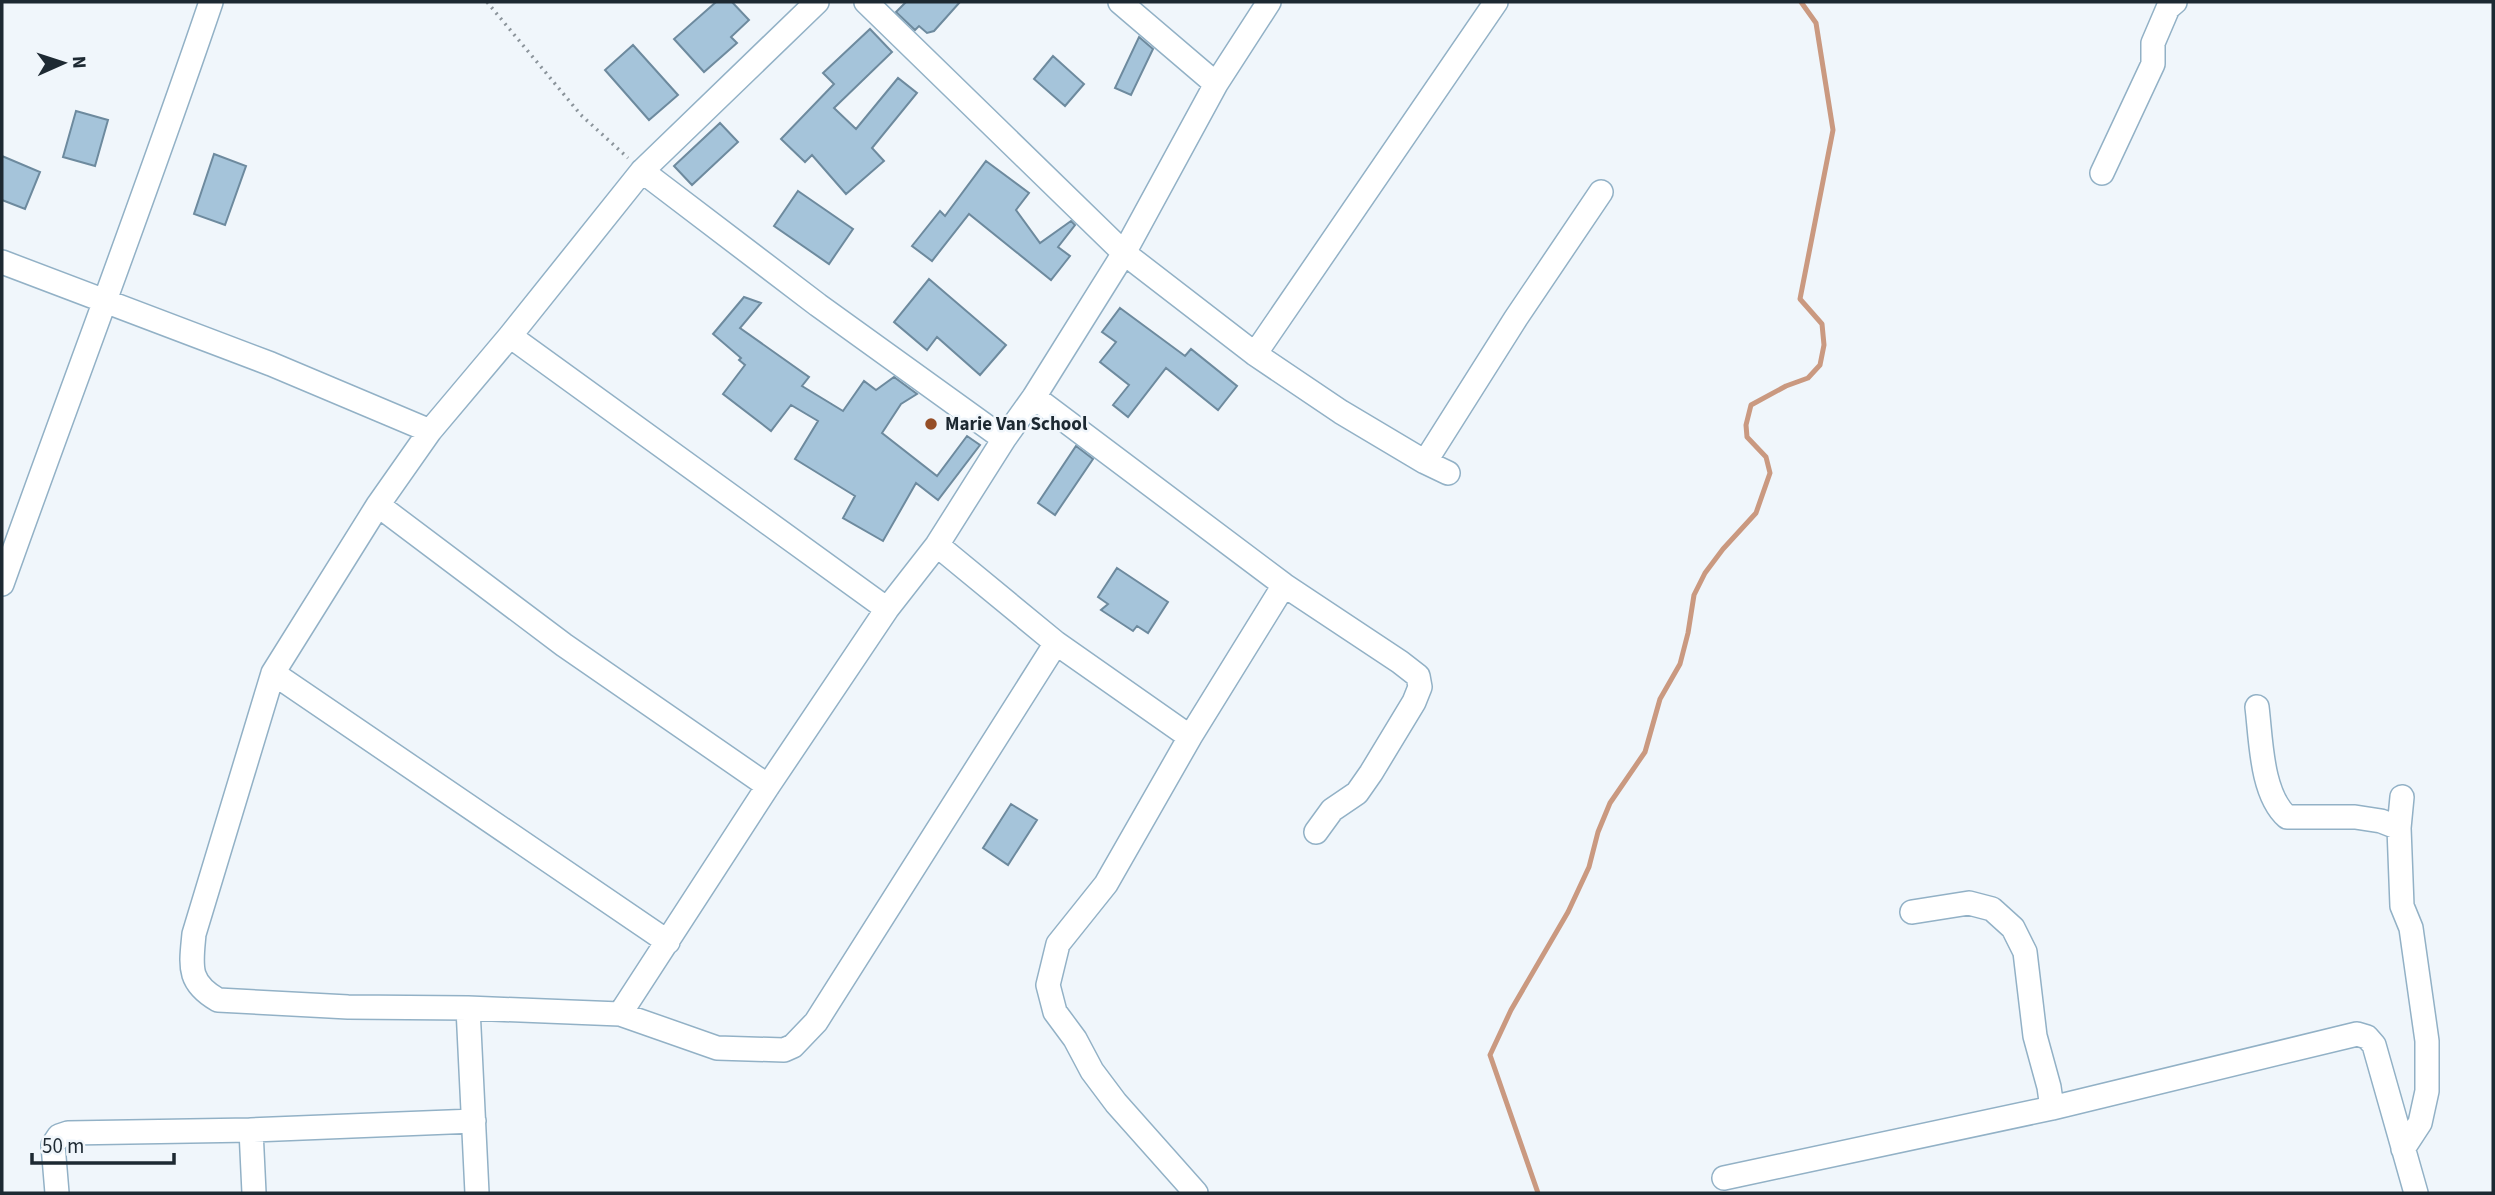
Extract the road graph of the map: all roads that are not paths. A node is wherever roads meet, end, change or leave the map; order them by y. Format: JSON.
{"nodes":[{"id":1,"x":211,"y":2,"type":"edge"},
{"id":2,"x":817,"y":2,"type":"edge"},
{"id":3,"x":866,"y":2,"type":"edge"},
{"id":4,"x":1120,"y":2,"type":"edge"},
{"id":5,"x":1269,"y":2,"type":"edge"},
{"id":6,"x":1496,"y":2,"type":"edge"},
{"id":7,"x":2175,"y":2,"type":"edge"},
{"id":8,"x":1216,"y":85,"type":"junction"},
{"id":9,"x":642,"y":170,"type":"junction"},
{"id":10,"x":2102,"y":173,"type":"dead end"},
{"id":11,"x":1601,"y":192,"type":"dead end"},
{"id":12,"x":1124,"y":253,"type":"junction"},
{"id":13,"x":2,"y":262,"type":"edge"},
{"id":14,"x":103,"y":302,"type":"junction"},
{"id":15,"x":510,"y":336,"type":"junction"},
{"id":16,"x":1255,"y":354,"type":"junction"},
{"id":17,"x":1034,"y":397,"type":"junction"},
{"id":18,"x":430,"y":431,"type":"junction"},
{"id":19,"x":1004,"y":439,"type":"junction"},
{"id":20,"x":1425,"y":462,"type":"junction"},
{"id":21,"x":1448,"y":473,"type":"dead end"},
{"id":22,"x":378,"y":505,"type":"junction"},
{"id":23,"x":937,"y":545,"type":"junction"},
{"id":24,"x":2,"y":584,"type":"edge"},
{"id":25,"x":1284,"y":585,"type":"junction"},
{"id":26,"x":887,"y":609,"type":"junction"},
{"id":27,"x":1056,"y":643,"type":"junction"},
{"id":28,"x":273,"y":673,"type":"junction"},
{"id":29,"x":2257,"y":707,"type":"dead end"},
{"id":30,"x":1189,"y":737,"type":"junction"},
{"id":31,"x":768,"y":786,"type":"junction"},
{"id":32,"x":2402,"y":797,"type":"dead end"},
{"id":33,"x":2399,"y":828,"type":"junction"},
{"id":34,"x":1316,"y":832,"type":"dead end"},
{"id":35,"x":1912,"y":912,"type":"dead end"},
{"id":36,"x":668,"y":942,"type":"junction"},
{"id":37,"x":468,"y":1008,"type":"junction"},
{"id":38,"x":620,"y":1014,"type":"junction"},
{"id":39,"x":2052,"y":1108,"type":"junction"},
{"id":40,"x":474,"y":1121,"type":"junction"},
{"id":41,"x":251,"y":1129,"type":"junction"},
{"id":42,"x":2403,"y":1149,"type":"junction"},
{"id":43,"x":1724,"y":1178,"type":"dead end"},
{"id":44,"x":57,"y":1193,"type":"edge"},
{"id":45,"x":254,"y":1193,"type":"edge"},
{"id":46,"x":477,"y":1193,"type":"edge"},
{"id":47,"x":1196,"y":1193,"type":"edge"},
{"id":48,"x":2416,"y":1193,"type":"edge"}],
"edges":[{"from":1,"to":14,"type":"street"},
{"from":2,"to":9,"type":"street"},
{"from":3,"to":12,"type":"street"},
{"from":4,"to":8,"type":"street"},
{"from":5,"to":8,"type":"street"},
{"from":6,"to":16,"type":"street"},
{"from":7,"to":10,"type":"street"},
{"from":8,"to":12,"type":"street"},
{"from":9,"to":15,"type":"street"},
{"from":9,"to":19,"type":"street"},
{"from":11,"to":20,"type":"street"},
{"from":12,"to":16,"type":"street"},
{"from":12,"to":17,"type":"street"},
{"from":13,"to":14,"type":"street"},
{"from":14,"to":18,"type":"street"},
{"from":14,"to":24,"type":"street"},
{"from":15,"to":18,"type":"street"},
{"from":15,"to":26,"type":"street"},
{"from":16,"to":20,"type":"street"},
{"from":17,"to":19,"type":"street"},
{"from":17,"to":25,"type":"street"},
{"from":18,"to":22,"type":"street"},
{"from":19,"to":23,"type":"street"},
{"from":20,"to":21,"type":"street"},
{"from":22,"to":28,"type":"street"},
{"from":22,"to":31,"type":"street"},
{"from":23,"to":26,"type":"street"},
{"from":23,"to":27,"type":"street"},
{"from":25,"to":30,"type":"street"},
{"from":25,"to":34,"type":"street"},
{"from":26,"to":31,"type":"street"},
{"from":27,"to":30,"type":"street"},
{"from":27,"to":38,"type":"street"},
{"from":28,"to":36,"type":"street"},
{"from":28,"to":37,"type":"street"},
{"from":29,"to":33,"type":"street"},
{"from":30,"to":47,"type":"street"},
{"from":31,"to":36,"type":"street"},
{"from":32,"to":33,"type":"street"},
{"from":33,"to":42,"type":"street"},
{"from":35,"to":39,"type":"street"},
{"from":36,"to":38,"type":"street"},
{"from":37,"to":38,"type":"street"},
{"from":37,"to":40,"type":"street"},
{"from":39,"to":42,"type":"street"},
{"from":39,"to":43,"type":"street"},
{"from":40,"to":41,"type":"street"},
{"from":40,"to":46,"type":"street"},
{"from":41,"to":44,"type":"street"},
{"from":41,"to":45,"type":"street"},
{"from":42,"to":48,"type":"street"}]}
